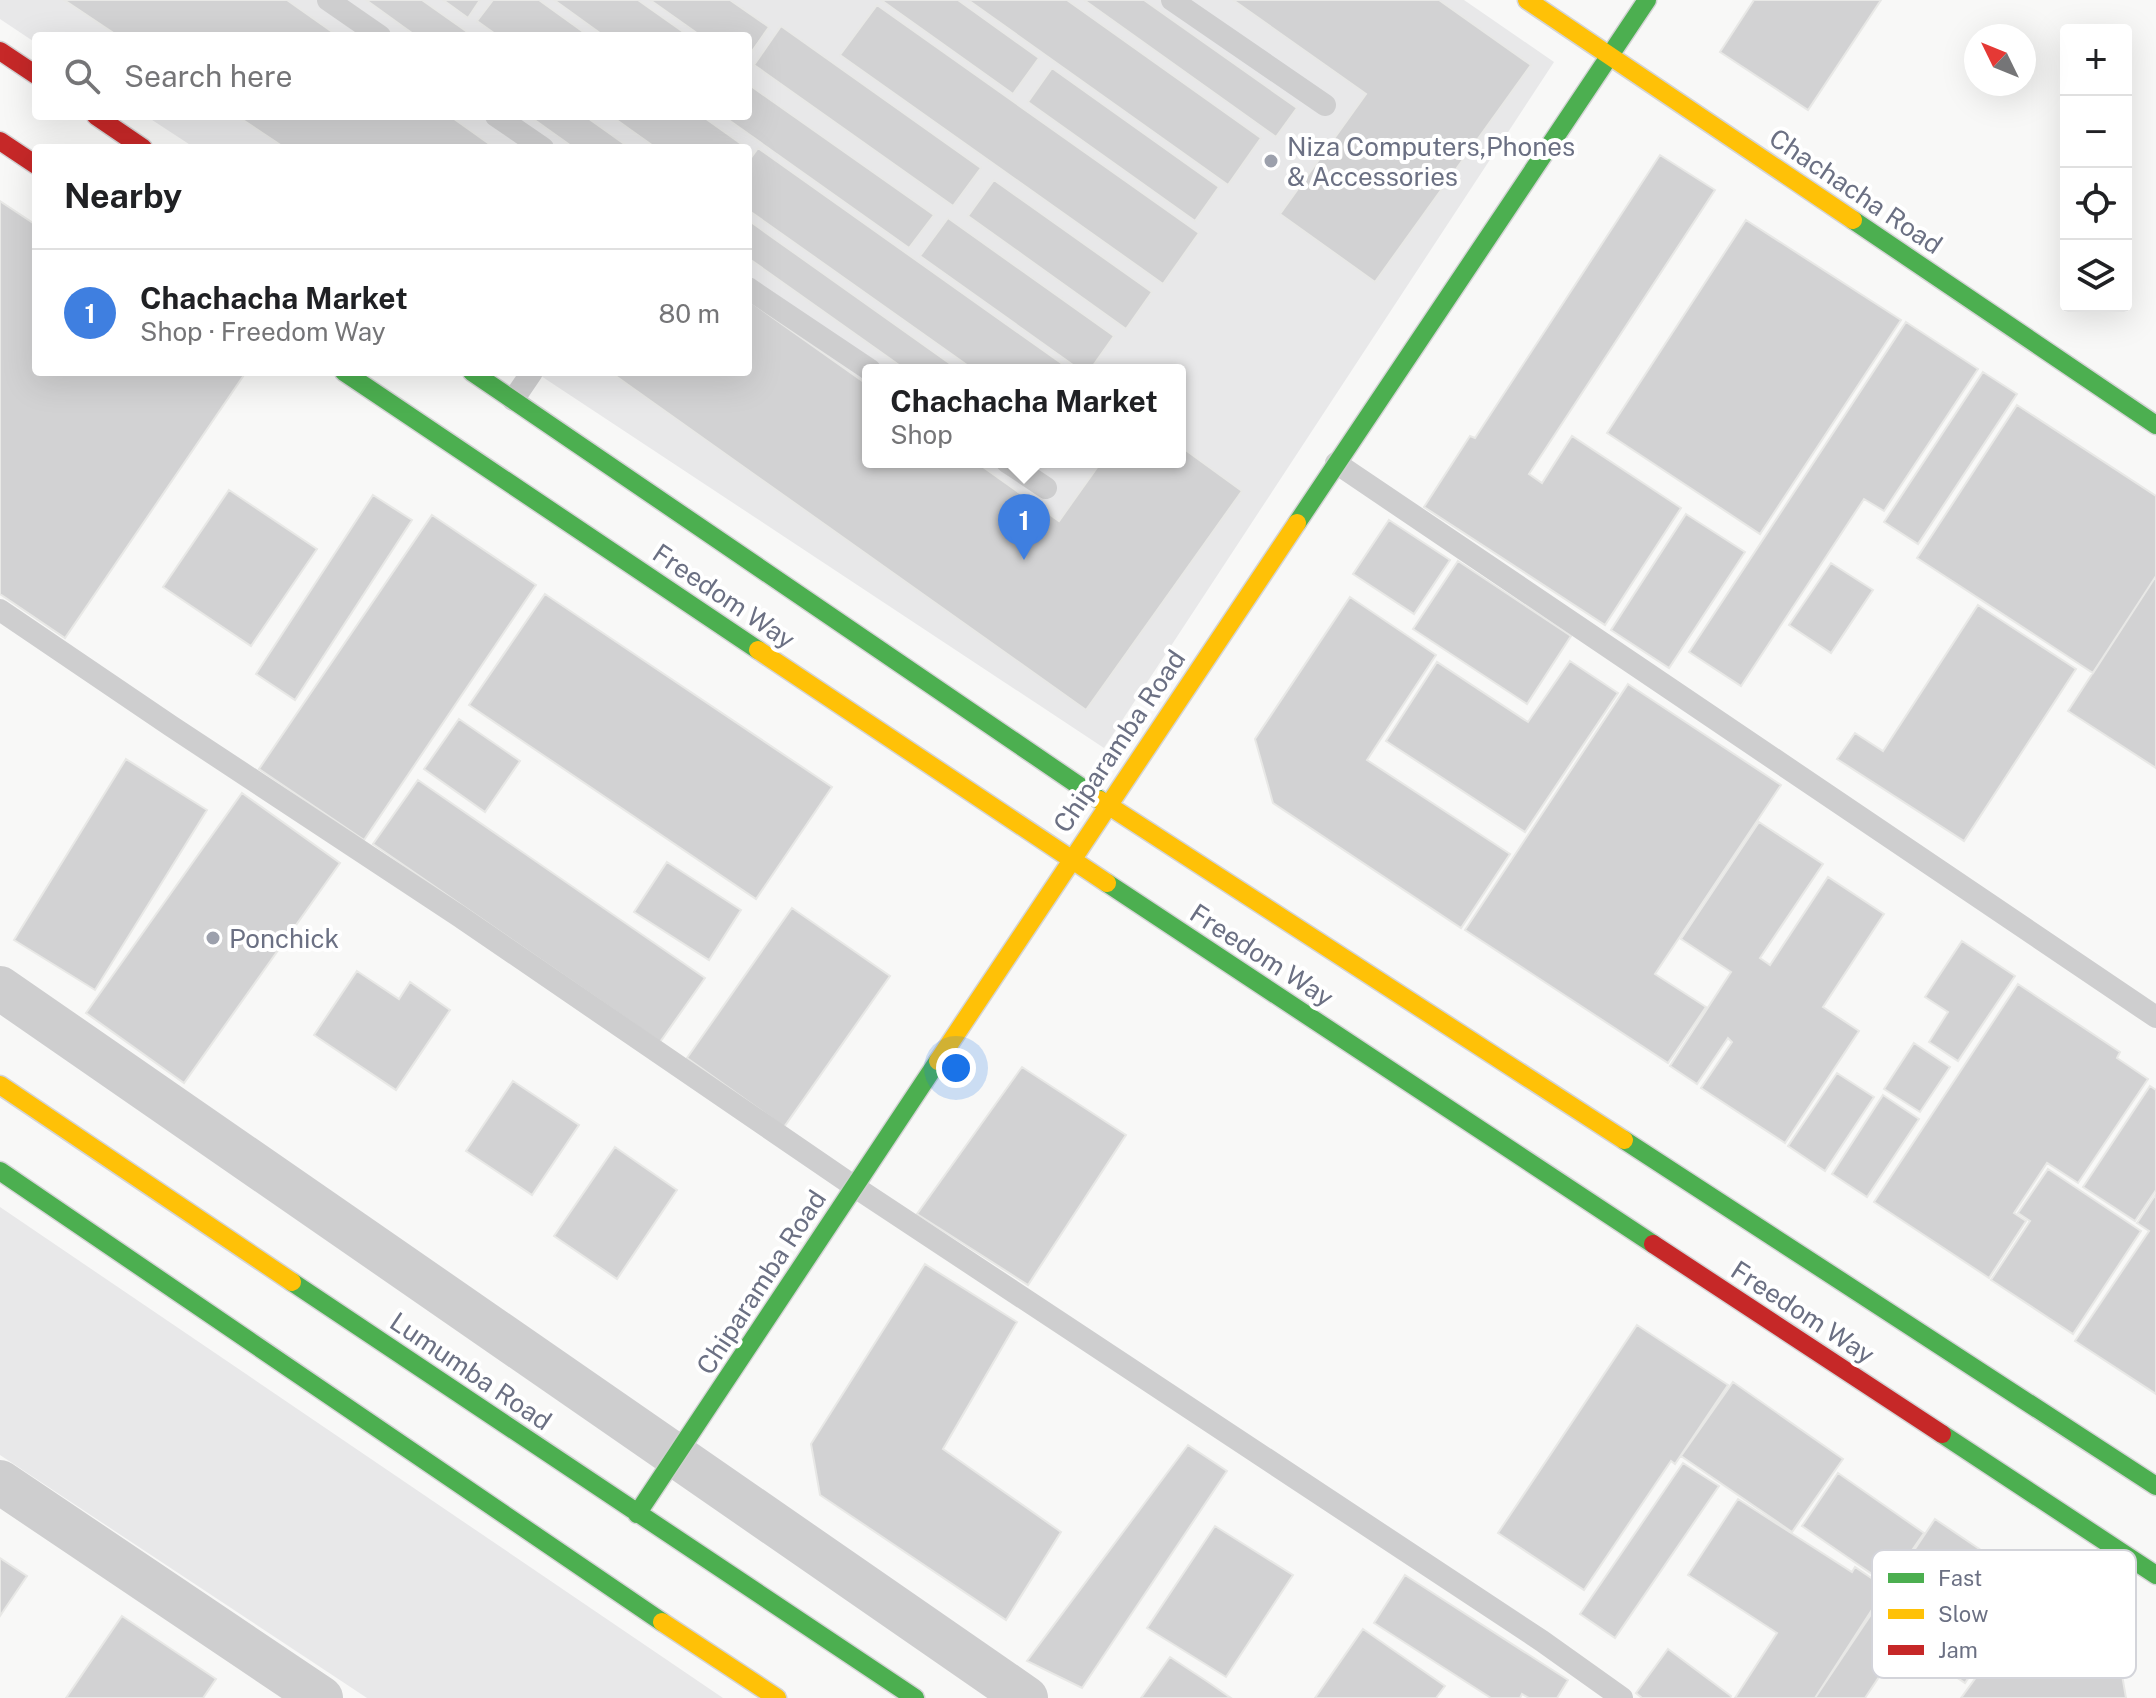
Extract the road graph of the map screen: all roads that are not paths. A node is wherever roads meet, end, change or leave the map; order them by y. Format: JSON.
{"nodes":[{"id":1,"x":328,"y":0,"type":"edge"},
{"id":2,"x":1172,"y":0,"type":"edge"},
{"id":3,"x":1527,"y":0,"type":"edge"},
{"id":4,"x":1647,"y":0,"type":"edge"},
{"id":5,"x":374,"y":32,"type":"edge"},
{"id":6,"x":0,"y":51,"type":"edge"},
{"id":7,"x":1609,"y":56,"type":"junction"},
{"id":8,"x":32,"y":72,"type":"edge"},
{"id":9,"x":1325,"y":105,"type":"dead end"},
{"id":10,"x":102,"y":120,"type":"edge"},
{"id":11,"x":502,"y":120,"type":"edge"},
{"id":12,"x":0,"y":141,"type":"edge"},
{"id":13,"x":137,"y":144,"type":"edge"},
{"id":14,"x":537,"y":144,"type":"edge"},
{"id":15,"x":32,"y":162,"type":"edge"},
{"id":16,"x":752,"y":291,"type":"edge"},
{"id":17,"x":862,"y":365,"type":"edge"},
{"id":18,"x":350,"y":376,"type":"edge"},
{"id":19,"x":478,"y":376,"type":"edge"},
{"id":20,"x":529,"y":376,"type":"edge"},
{"id":21,"x":513,"y":400,"type":"junction"},
{"id":22,"x":2156,"y":425,"type":"edge"},
{"id":23,"x":1336,"y":463,"type":"junction"},
{"id":24,"x":1016,"y":468,"type":"edge"},
{"id":25,"x":1046,"y":488,"type":"dead end"},
{"id":26,"x":0,"y":610,"type":"edge"},
{"id":27,"x":1108,"y":805,"type":"junction"},
{"id":28,"x":1071,"y":860,"type":"junction"},
{"id":29,"x":0,"y":988,"type":"edge"},
{"id":30,"x":2156,"y":1017,"type":"edge"},
{"id":31,"x":0,"y":1085,"type":"edge"},
{"id":32,"x":0,"y":1171,"type":"edge"},
{"id":33,"x":855,"y":1187,"type":"junction"},
{"id":34,"x":676,"y":1457,"type":"junction"},
{"id":35,"x":0,"y":1482,"type":"edge"},
{"id":36,"x":2156,"y":1486,"type":"edge"},
{"id":37,"x":637,"y":1514,"type":"junction"},
{"id":38,"x":2118,"y":1550,"type":"edge"},
{"id":39,"x":2136,"y":1562,"type":"edge"},
{"id":40,"x":2156,"y":1575,"type":"edge"},
{"id":41,"x":321,"y":1698,"type":"edge"},
{"id":42,"x":777,"y":1698,"type":"edge"},
{"id":43,"x":915,"y":1698,"type":"edge"},
{"id":44,"x":1026,"y":1698,"type":"edge"},
{"id":45,"x":1622,"y":1698,"type":"edge"}],
"edges":[{"from":1,"to":5,"type":"lane"},
{"from":2,"to":9,"type":"lane"},
{"from":3,"to":7,"type":"main road","name":"Chachacha Road"},
{"from":4,"to":7,"type":"main road","name":"Chiparamba Road"},
{"from":6,"to":8,"type":"main road"},
{"from":7,"to":22,"type":"main road","name":"Chachacha Road"},
{"from":7,"to":23,"type":"main road","name":"Chiparamba Road"},
{"from":10,"to":13,"type":"main road"},
{"from":11,"to":14,"type":"lane"},
{"from":12,"to":15,"type":"main road"},
{"from":16,"to":17,"type":"lane"},
{"from":18,"to":28,"type":"main road","name":"Freedom Way"},
{"from":19,"to":21,"type":"main road","name":"Freedom Way"},
{"from":20,"to":21,"type":"lane"},
{"from":21,"to":27,"type":"main road","name":"Freedom Way"},
{"from":23,"to":27,"type":"main road","name":"Chiparamba Road"},
{"from":23,"to":30,"type":"lane"},
{"from":24,"to":25,"type":"lane"},
{"from":26,"to":33,"type":"lane"},
{"from":27,"to":28,"type":"main road","name":"Chiparamba Road"},
{"from":27,"to":36,"type":"main road","name":"Freedom Way"},
{"from":28,"to":33,"type":"main road","name":"Chiparamba Road"},
{"from":28,"to":38,"type":"main road","name":"Freedom Way"},
{"from":29,"to":34,"type":"street"},
{"from":31,"to":37,"type":"main road","name":"Lumumba Road"},
{"from":32,"to":42,"type":"main road"},
{"from":33,"to":34,"type":"main road","name":"Chiparamba Road"},
{"from":33,"to":45,"type":"lane"},
{"from":34,"to":37,"type":"main road","name":"Chiparamba Road"},
{"from":34,"to":44,"type":"street"},
{"from":35,"to":41,"type":"street"},
{"from":37,"to":43,"type":"main road","name":"Lumumba Road"},
{"from":39,"to":40,"type":"main road","name":"Freedom Way"}]}
